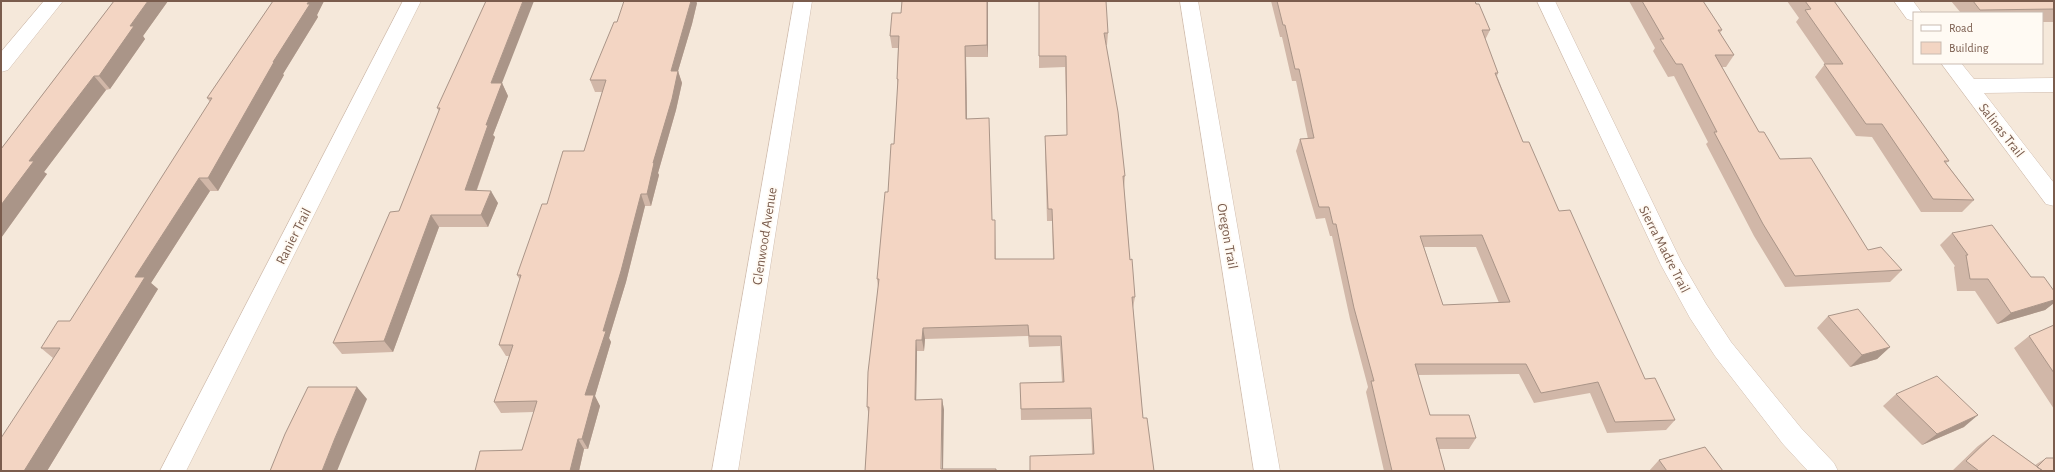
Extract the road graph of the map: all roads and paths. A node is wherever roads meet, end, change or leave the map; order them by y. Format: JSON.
{"nodes":[{"id":1,"x":54,"y":1,"type":"edge"},
{"id":2,"x":412,"y":1,"type":"edge"},
{"id":3,"x":803,"y":1,"type":"edge"},
{"id":4,"x":1189,"y":1,"type":"edge"},
{"id":5,"x":1546,"y":1,"type":"edge"},
{"id":6,"x":1903,"y":1,"type":"edge"},
{"id":7,"x":1913,"y":14,"type":"edge"},
{"id":8,"x":1952,"y":64,"type":"edge"},
{"id":9,"x":1,"y":66,"type":"edge"},
{"id":10,"x":2054,"y":85,"type":"edge"},
{"id":11,"x":1968,"y":86,"type":"junction"},
{"id":12,"x":2054,"y":198,"type":"edge"},
{"id":13,"x":173,"y":471,"type":"edge"},
{"id":14,"x":725,"y":471,"type":"edge"},
{"id":15,"x":1267,"y":471,"type":"edge"},
{"id":16,"x":1825,"y":471,"type":"edge"}],
"edges":[{"from":1,"to":9,"type":"street"},
{"from":2,"to":13,"type":"street","name":"Ranier Trail"},
{"from":3,"to":14,"type":"street","name":"Glenwood Avenue"},
{"from":4,"to":15,"type":"street","name":"Oregon Trail"},
{"from":5,"to":16,"type":"street","name":"Sierra Madre Trail"},
{"from":6,"to":7,"type":"street"},
{"from":8,"to":11,"type":"street","name":"Salinas Trail"},
{"from":10,"to":11,"type":"street"},
{"from":11,"to":12,"type":"street","name":"Salinas Trail"}]}
